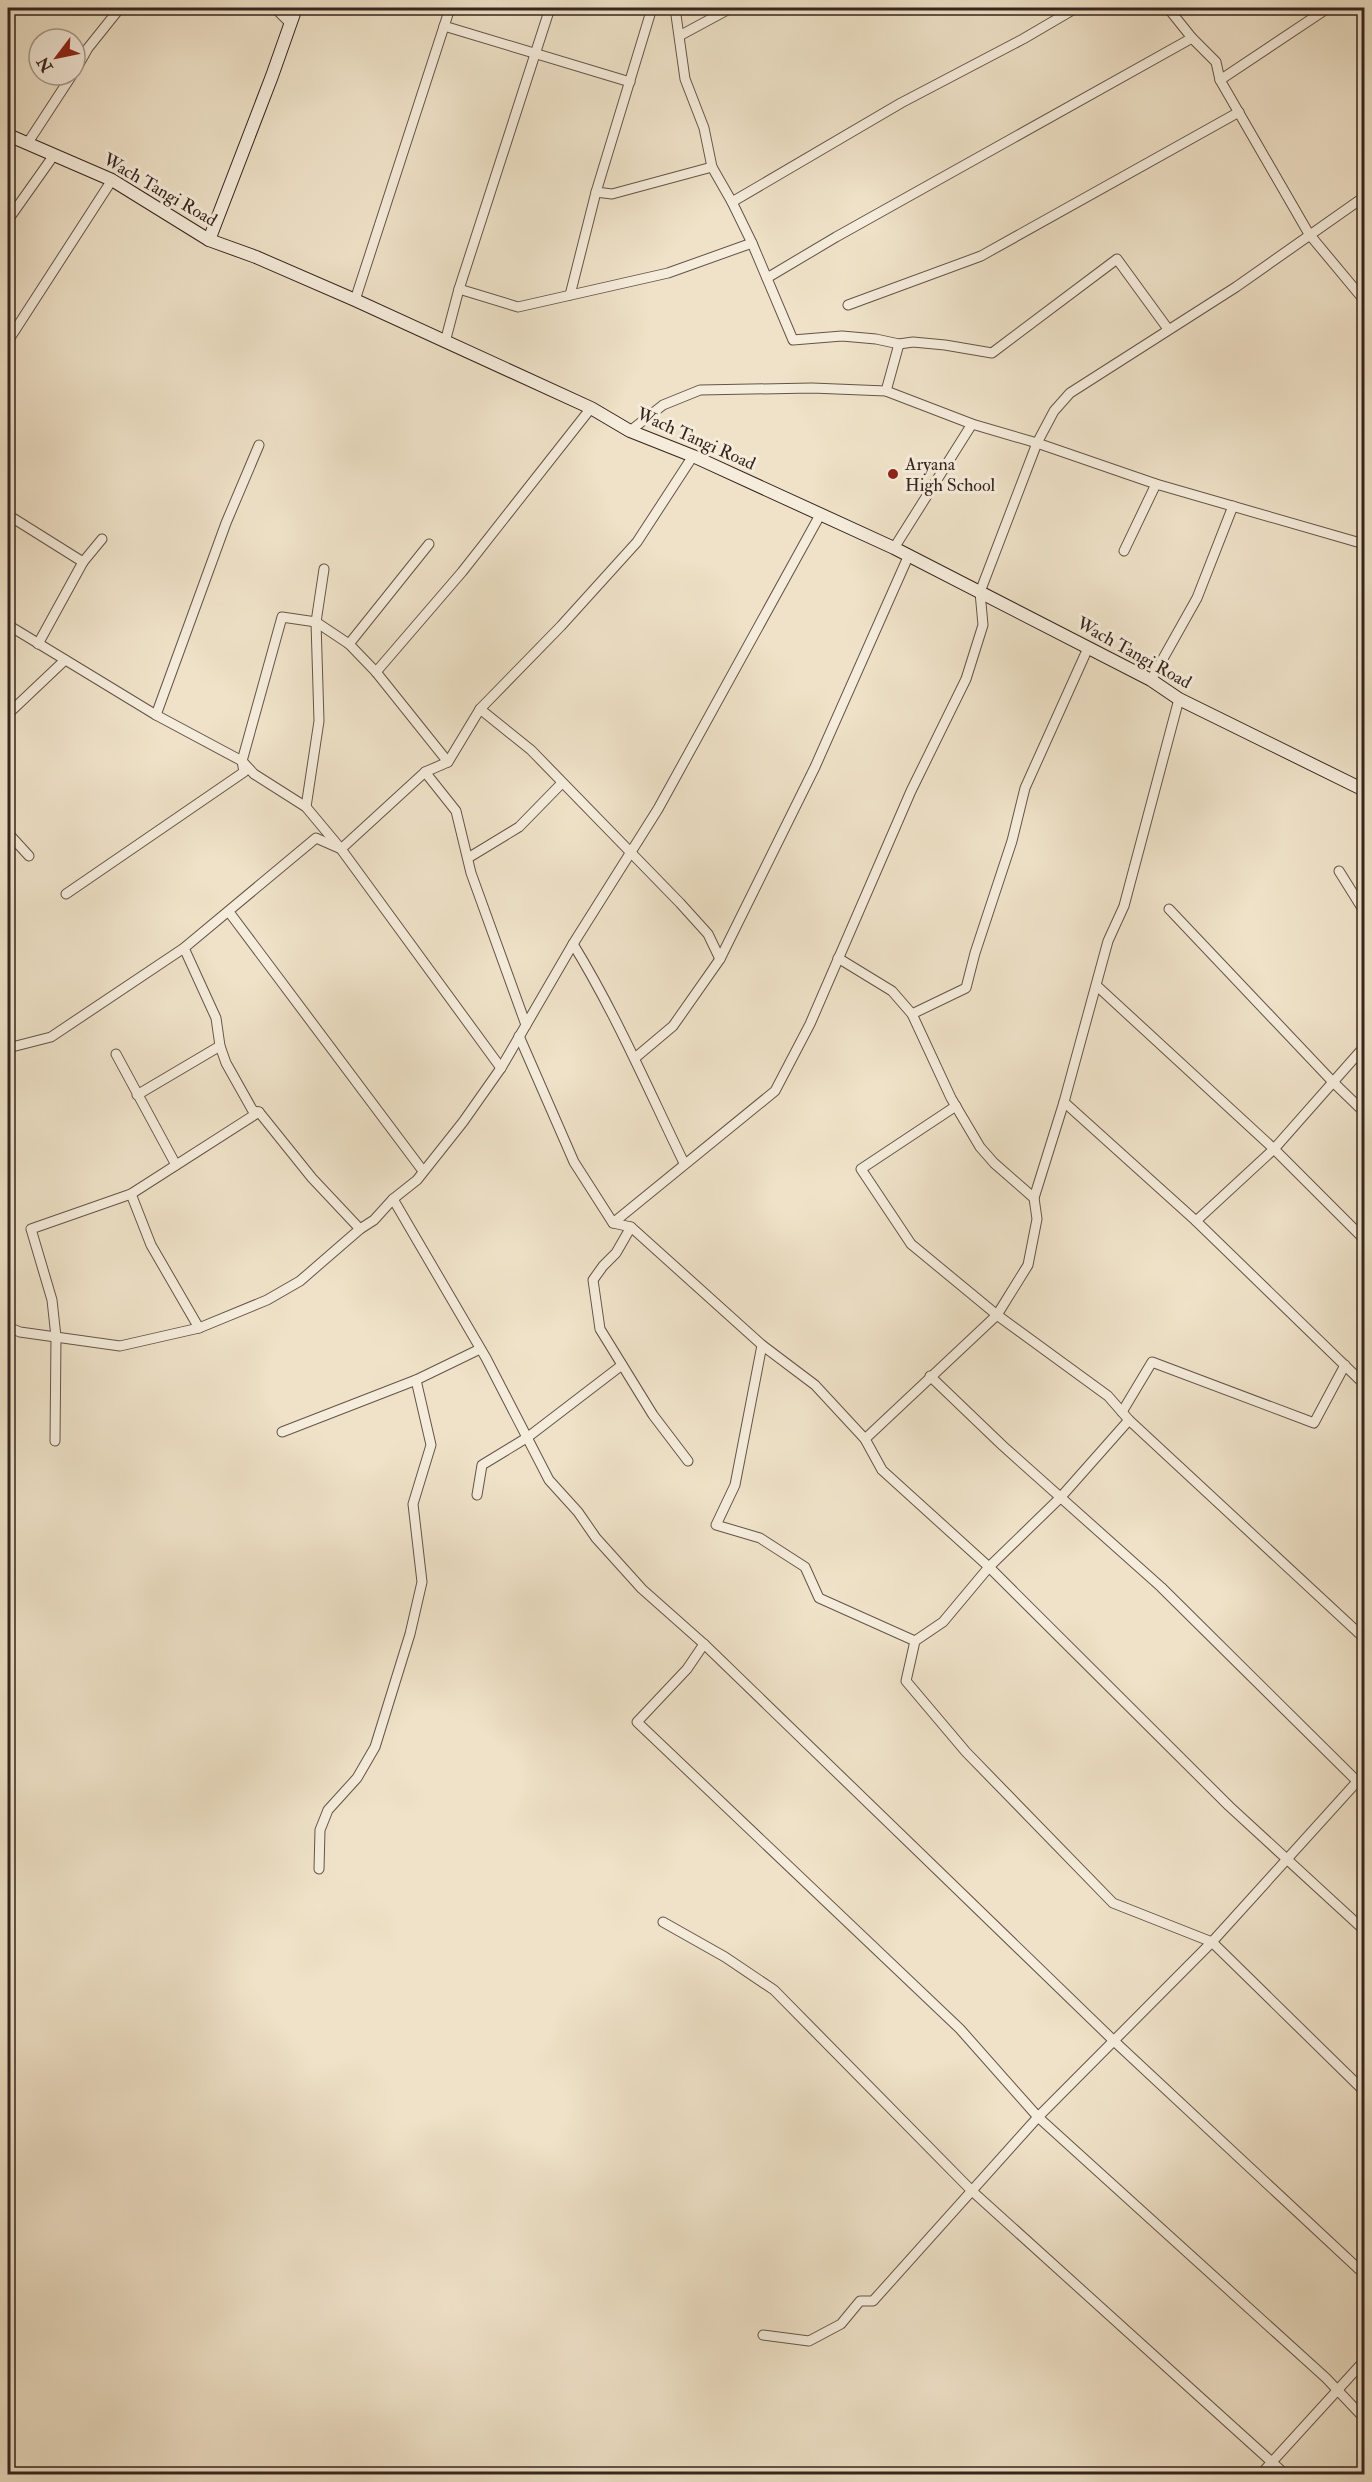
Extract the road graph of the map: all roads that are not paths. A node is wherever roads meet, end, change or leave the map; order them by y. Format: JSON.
{"nodes":[{"id":1,"x":120,"y":8,"type":"edge"},
{"id":2,"x":275,"y":8,"type":"edge"},
{"id":3,"x":296,"y":8,"type":"edge"},
{"id":4,"x":450,"y":8,"type":"edge"},
{"id":5,"x":550,"y":8,"type":"edge"},
{"id":6,"x":652,"y":8,"type":"edge"},
{"id":7,"x":675,"y":8,"type":"edge"},
{"id":8,"x":731,"y":8,"type":"edge"},
{"id":9,"x":1076,"y":8,"type":"edge"},
{"id":10,"x":1168,"y":8,"type":"edge"},
{"id":11,"x":1328,"y":8,"type":"edge"},
{"id":12,"x":291,"y":24,"type":"junction"},
{"id":13,"x":444,"y":26,"type":"junction"},
{"id":14,"x":681,"y":35,"type":"junction"},
{"id":15,"x":1192,"y":38,"type":"junction"},
{"id":16,"x":87,"y":50,"type":"edge"},
{"id":17,"x":536,"y":54,"type":"junction"},
{"id":18,"x":1220,"y":80,"type":"junction"},
{"id":19,"x":630,"y":82,"type":"junction"},
{"id":20,"x":64,"y":87,"type":"edge"},
{"id":21,"x":1239,"y":112,"type":"junction"},
{"id":22,"x":8,"y":135,"type":"edge"},
{"id":23,"x":27,"y":144,"type":"junction"},
{"id":24,"x":54,"y":155,"type":"junction"},
{"id":25,"x":712,"y":167,"type":"junction"},
{"id":26,"x":112,"y":180,"type":"junction"},
{"id":27,"x":596,"y":192,"type":"junction"},
{"id":28,"x":1365,"y":197,"type":"edge"},
{"id":29,"x":732,"y":202,"type":"junction"},
{"id":30,"x":8,"y":220,"type":"edge"},
{"id":31,"x":1309,"y":234,"type":"junction"},
{"id":32,"x":209,"y":240,"type":"junction"},
{"id":33,"x":752,"y":243,"type":"junction"},
{"id":34,"x":767,"y":278,"type":"junction"},
{"id":35,"x":459,"y":289,"type":"junction"},
{"id":36,"x":570,"y":295,"type":"junction"},
{"id":37,"x":355,"y":300,"type":"junction"},
{"id":38,"x":1365,"y":300,"type":"edge"},
{"id":39,"x":848,"y":305,"type":"dead end"},
{"id":40,"x":1168,"y":329,"type":"junction"},
{"id":41,"x":8,"y":341,"type":"edge"},
{"id":42,"x":445,"y":342,"type":"junction"},
{"id":43,"x":899,"y":344,"type":"junction"},
{"id":44,"x":886,"y":391,"type":"junction"},
{"id":45,"x":591,"y":408,"type":"junction"},
{"id":46,"x":972,"y":424,"type":"junction"},
{"id":47,"x":630,"y":431,"type":"junction"},
{"id":48,"x":1037,"y":443,"type":"junction"},
{"id":49,"x":259,"y":445,"type":"dead end"},
{"id":50,"x":693,"y":456,"type":"junction"},
{"id":51,"x":1156,"y":484,"type":"junction"},
{"id":52,"x":1233,"y":506,"type":"junction"},
{"id":53,"x":8,"y":515,"type":"edge"},
{"id":54,"x":820,"y":516,"type":"junction"},
{"id":55,"x":102,"y":539,"type":"dead end"},
{"id":56,"x":429,"y":544,"type":"dead end"},
{"id":57,"x":1365,"y":544,"type":"edge"},
{"id":58,"x":894,"y":548,"type":"junction"},
{"id":59,"x":1124,"y":551,"type":"dead end"},
{"id":60,"x":908,"y":557,"type":"junction"},
{"id":61,"x":83,"y":562,"type":"junction"},
{"id":62,"x":324,"y":569,"type":"dead end"},
{"id":63,"x":980,"y":592,"type":"junction"},
{"id":64,"x":316,"y":622,"type":"junction"},
{"id":65,"x":8,"y":625,"type":"edge"},
{"id":66,"x":38,"y":644,"type":"junction"},
{"id":67,"x":349,"y":644,"type":"junction"},
{"id":68,"x":1088,"y":648,"type":"junction"},
{"id":69,"x":65,"y":660,"type":"junction"},
{"id":70,"x":376,"y":672,"type":"junction"},
{"id":71,"x":1150,"y":680,"type":"junction"},
{"id":72,"x":1179,"y":699,"type":"junction"},
{"id":73,"x":480,"y":709,"type":"junction"},
{"id":74,"x":8,"y":714,"type":"edge"},
{"id":75,"x":156,"y":715,"type":"junction"},
{"id":76,"x":242,"y":762,"type":"junction"},
{"id":77,"x":448,"y":762,"type":"junction"},
{"id":78,"x":425,"y":772,"type":"junction"},
{"id":79,"x":562,"y":783,"type":"junction"},
{"id":80,"x":1365,"y":789,"type":"edge"},
{"id":81,"x":306,"y":807,"type":"junction"},
{"id":82,"x":8,"y":833,"type":"edge"},
{"id":83,"x":340,"y":849,"type":"junction"},
{"id":84,"x":631,"y":854,"type":"junction"},
{"id":85,"x":29,"y":856,"type":"dead end"},
{"id":86,"x":468,"y":858,"type":"junction"},
{"id":87,"x":1339,"y":871,"type":"dead end"},
{"id":88,"x":66,"y":894,"type":"dead end"},
{"id":89,"x":1169,"y":909,"type":"dead end"},
{"id":90,"x":1365,"y":911,"type":"edge"},
{"id":91,"x":229,"y":912,"type":"junction"},
{"id":92,"x":573,"y":944,"type":"junction"},
{"id":93,"x":184,"y":948,"type":"junction"},
{"id":94,"x":838,"y":958,"type":"junction"},
{"id":95,"x":720,"y":959,"type":"junction"},
{"id":96,"x":1097,"y":986,"type":"junction"},
{"id":97,"x":912,"y":1014,"type":"junction"},
{"id":98,"x":526,"y":1025,"type":"junction"},
{"id":99,"x":519,"y":1036,"type":"junction"},
{"id":100,"x":220,"y":1046,"type":"junction"},
{"id":101,"x":1365,"y":1047,"type":"edge"},
{"id":102,"x":8,"y":1048,"type":"edge"},
{"id":103,"x":116,"y":1054,"type":"dead end"},
{"id":104,"x":635,"y":1058,"type":"junction"},
{"id":105,"x":501,"y":1068,"type":"junction"},
{"id":106,"x":1332,"y":1081,"type":"junction"},
{"id":107,"x":137,"y":1095,"type":"junction"},
{"id":108,"x":1064,"y":1102,"type":"junction"},
{"id":109,"x":956,"y":1106,"type":"junction"},
{"id":110,"x":259,"y":1112,"type":"junction"},
{"id":111,"x":1365,"y":1112,"type":"edge"},
{"id":112,"x":1274,"y":1149,"type":"junction"},
{"id":113,"x":684,"y":1163,"type":"junction"},
{"id":114,"x":176,"y":1165,"type":"junction"},
{"id":115,"x":423,"y":1171,"type":"junction"},
{"id":116,"x":130,"y":1194,"type":"junction"},
{"id":117,"x":1034,"y":1198,"type":"junction"},
{"id":118,"x":393,"y":1199,"type":"junction"},
{"id":119,"x":1196,"y":1221,"type":"junction"},
{"id":120,"x":613,"y":1223,"type":"junction"},
{"id":121,"x":631,"y":1227,"type":"junction"},
{"id":122,"x":360,"y":1229,"type":"junction"},
{"id":123,"x":1365,"y":1239,"type":"edge"},
{"id":124,"x":997,"y":1315,"type":"junction"},
{"id":125,"x":8,"y":1327,"type":"edge"},
{"id":126,"x":199,"y":1328,"type":"junction"},
{"id":127,"x":56,"y":1337,"type":"junction"},
{"id":128,"x":762,"y":1345,"type":"junction"},
{"id":129,"x":480,"y":1349,"type":"junction"},
{"id":130,"x":622,"y":1365,"type":"junction"},
{"id":131,"x":1345,"y":1365,"type":"junction"},
{"id":132,"x":930,"y":1376,"type":"junction"},
{"id":133,"x":416,"y":1380,"type":"junction"},
{"id":134,"x":1365,"y":1384,"type":"edge"},
{"id":135,"x":1125,"y":1416,"type":"junction"},
{"id":136,"x":282,"y":1432,"type":"dead end"},
{"id":137,"x":528,"y":1437,"type":"junction"},
{"id":138,"x":865,"y":1439,"type":"junction"},
{"id":139,"x":55,"y":1441,"type":"dead end"},
{"id":140,"x":688,"y":1461,"type":"dead end"},
{"id":141,"x":477,"y":1495,"type":"dead end"},
{"id":142,"x":1060,"y":1498,"type":"junction"},
{"id":143,"x":988,"y":1567,"type":"junction"},
{"id":144,"x":1365,"y":1638,"type":"edge"},
{"id":145,"x":915,"y":1641,"type":"junction"},
{"id":146,"x":704,"y":1644,"type":"junction"},
{"id":147,"x":1365,"y":1774,"type":"edge"},
{"id":148,"x":1361,"y":1785,"type":"edge"},
{"id":149,"x":1286,"y":1858,"type":"junction"},
{"id":150,"x":320,"y":1869,"type":"dead end"},
{"id":151,"x":663,"y":1922,"type":"dead end"},
{"id":152,"x":1365,"y":1930,"type":"edge"},
{"id":153,"x":1212,"y":1941,"type":"junction"},
{"id":154,"x":1113,"y":2040,"type":"junction"},
{"id":155,"x":1365,"y":2091,"type":"edge"},
{"id":156,"x":1038,"y":2117,"type":"junction"},
{"id":157,"x":972,"y":2191,"type":"junction"},
{"id":158,"x":1365,"y":2274,"type":"edge"},
{"id":159,"x":763,"y":2335,"type":"dead end"},
{"id":160,"x":1365,"y":2361,"type":"edge"},
{"id":161,"x":1337,"y":2390,"type":"junction"},
{"id":162,"x":1365,"y":2418,"type":"edge"},
{"id":163,"x":1271,"y":2463,"type":"junction"},
{"id":164,"x":1262,"y":2475,"type":"edge"},
{"id":165,"x":1285,"y":2475,"type":"edge"}],
"edges":[{"from":1,"to":16,"type":"street"},
{"from":2,"to":12,"type":"street"},
{"from":3,"to":12,"type":"main road"},
{"from":4,"to":13,"type":"street"},
{"from":5,"to":17,"type":"street"},
{"from":6,"to":19,"type":"street"},
{"from":7,"to":14,"type":"street"},
{"from":8,"to":14,"type":"street"},
{"from":9,"to":29,"type":"street"},
{"from":10,"to":15,"type":"street"},
{"from":11,"to":18,"type":"street"},
{"from":12,"to":32,"type":"main road"},
{"from":13,"to":17,"type":"street"},
{"from":13,"to":37,"type":"street"},
{"from":14,"to":25,"type":"street"},
{"from":15,"to":18,"type":"street"},
{"from":15,"to":34,"type":"street"},
{"from":17,"to":19,"type":"street"},
{"from":17,"to":35,"type":"street"},
{"from":18,"to":21,"type":"street"},
{"from":19,"to":27,"type":"street"},
{"from":20,"to":23,"type":"street"},
{"from":21,"to":31,"type":"street"},
{"from":21,"to":39,"type":"street"},
{"from":22,"to":23,"type":"main road","name":"Wach Tangi Road"},
{"from":23,"to":24,"type":"main road","name":"Wach Tangi Road"},
{"from":24,"to":26,"type":"main road","name":"Wach Tangi Road"},
{"from":24,"to":30,"type":"street"},
{"from":25,"to":27,"type":"street"},
{"from":25,"to":29,"type":"street"},
{"from":26,"to":32,"type":"main road","name":"Wach Tangi Road"},
{"from":26,"to":41,"type":"street"},
{"from":27,"to":36,"type":"street"},
{"from":28,"to":31,"type":"street"},
{"from":29,"to":33,"type":"street"},
{"from":31,"to":38,"type":"street"},
{"from":31,"to":40,"type":"street"},
{"from":32,"to":37,"type":"main road","name":"Wach Tangi Road"},
{"from":33,"to":34,"type":"street"},
{"from":33,"to":36,"type":"street"},
{"from":34,"to":43,"type":"street"},
{"from":35,"to":36,"type":"street"},
{"from":35,"to":42,"type":"street"},
{"from":37,"to":42,"type":"main road","name":"Wach Tangi Road"},
{"from":40,"to":43,"type":"street"},
{"from":40,"to":48,"type":"street"},
{"from":42,"to":45,"type":"main road","name":"Wach Tangi Road"},
{"from":43,"to":44,"type":"street"},
{"from":44,"to":46,"type":"street"},
{"from":44,"to":47,"type":"street"},
{"from":45,"to":47,"type":"main road","name":"Wach Tangi Road"},
{"from":45,"to":70,"type":"street"},
{"from":46,"to":48,"type":"street"},
{"from":46,"to":58,"type":"street"},
{"from":47,"to":50,"type":"main road","name":"Wach Tangi Road"},
{"from":48,"to":51,"type":"street"},
{"from":48,"to":63,"type":"street"},
{"from":49,"to":75,"type":"street"},
{"from":50,"to":54,"type":"main road","name":"Wach Tangi Road"},
{"from":50,"to":73,"type":"street"},
{"from":51,"to":52,"type":"street"},
{"from":51,"to":59,"type":"street"},
{"from":52,"to":57,"type":"street"},
{"from":52,"to":71,"type":"street"},
{"from":53,"to":61,"type":"street"},
{"from":54,"to":58,"type":"main road","name":"Wach Tangi Road"},
{"from":54,"to":84,"type":"street"},
{"from":55,"to":61,"type":"street"},
{"from":56,"to":67,"type":"street"},
{"from":58,"to":60,"type":"main road","name":"Wach Tangi Road"},
{"from":60,"to":63,"type":"main road","name":"Wach Tangi Road"},
{"from":60,"to":95,"type":"street"},
{"from":61,"to":66,"type":"street"},
{"from":62,"to":64,"type":"street"},
{"from":63,"to":68,"type":"main road","name":"Wach Tangi Road"},
{"from":63,"to":94,"type":"street"},
{"from":64,"to":67,"type":"street"},
{"from":64,"to":76,"type":"street"},
{"from":64,"to":81,"type":"street"},
{"from":65,"to":66,"type":"street"},
{"from":66,"to":69,"type":"street"},
{"from":67,"to":70,"type":"street"},
{"from":68,"to":71,"type":"main road","name":"Wach Tangi Road"},
{"from":68,"to":97,"type":"street"},
{"from":69,"to":74,"type":"street"},
{"from":69,"to":75,"type":"street"},
{"from":70,"to":77,"type":"street"},
{"from":71,"to":72,"type":"main road","name":"Wach Tangi Road"},
{"from":72,"to":80,"type":"main road","name":"Wach Tangi Road"},
{"from":72,"to":96,"type":"street"},
{"from":73,"to":77,"type":"street"},
{"from":73,"to":79,"type":"street"},
{"from":75,"to":76,"type":"street"},
{"from":76,"to":81,"type":"street"},
{"from":76,"to":88,"type":"street"},
{"from":77,"to":78,"type":"street"},
{"from":78,"to":83,"type":"street"},
{"from":78,"to":86,"type":"street"},
{"from":79,"to":84,"type":"street"},
{"from":79,"to":86,"type":"street"},
{"from":81,"to":83,"type":"street"},
{"from":82,"to":85,"type":"street"},
{"from":83,"to":91,"type":"street"},
{"from":83,"to":105,"type":"street"},
{"from":84,"to":92,"type":"street"},
{"from":84,"to":95,"type":"street"},
{"from":86,"to":98,"type":"street"},
{"from":87,"to":90,"type":"street"},
{"from":89,"to":106,"type":"street"},
{"from":91,"to":93,"type":"street"},
{"from":91,"to":115,"type":"street"},
{"from":92,"to":98,"type":"street"},
{"from":92,"to":104,"type":"street"},
{"from":93,"to":100,"type":"street"},
{"from":93,"to":102,"type":"street"},
{"from":94,"to":97,"type":"street"},
{"from":94,"to":113,"type":"street"},
{"from":95,"to":104,"type":"street"},
{"from":96,"to":108,"type":"street"},
{"from":96,"to":112,"type":"street"},
{"from":97,"to":109,"type":"street"},
{"from":98,"to":99,"type":"street"},
{"from":99,"to":105,"type":"street"},
{"from":99,"to":120,"type":"street"},
{"from":100,"to":107,"type":"street"},
{"from":100,"to":110,"type":"street"},
{"from":101,"to":106,"type":"street"},
{"from":103,"to":107,"type":"street"},
{"from":104,"to":113,"type":"street"},
{"from":105,"to":115,"type":"street"},
{"from":106,"to":111,"type":"street"},
{"from":106,"to":112,"type":"street"},
{"from":107,"to":114,"type":"street"},
{"from":108,"to":117,"type":"street"},
{"from":108,"to":119,"type":"street"},
{"from":109,"to":117,"type":"street"},
{"from":109,"to":124,"type":"street"},
{"from":110,"to":114,"type":"street"},
{"from":110,"to":122,"type":"street"},
{"from":112,"to":119,"type":"street"},
{"from":112,"to":123,"type":"street"},
{"from":113,"to":120,"type":"street"},
{"from":114,"to":116,"type":"street"},
{"from":115,"to":118,"type":"street"},
{"from":116,"to":126,"type":"street"},
{"from":116,"to":127,"type":"street"},
{"from":117,"to":124,"type":"street"},
{"from":118,"to":122,"type":"street"},
{"from":118,"to":129,"type":"street"},
{"from":119,"to":131,"type":"street"},
{"from":120,"to":121,"type":"street"},
{"from":121,"to":128,"type":"street"},
{"from":121,"to":130,"type":"street"},
{"from":122,"to":126,"type":"street"},
{"from":124,"to":132,"type":"street"},
{"from":124,"to":135,"type":"street"},
{"from":125,"to":127,"type":"street"},
{"from":126,"to":127,"type":"street"},
{"from":127,"to":139,"type":"street"},
{"from":128,"to":138,"type":"street"},
{"from":128,"to":145,"type":"street"},
{"from":129,"to":133,"type":"street"},
{"from":129,"to":137,"type":"street"},
{"from":130,"to":137,"type":"street"},
{"from":130,"to":140,"type":"street"},
{"from":131,"to":134,"type":"street"},
{"from":131,"to":135,"type":"street"},
{"from":132,"to":138,"type":"street"},
{"from":132,"to":142,"type":"street"},
{"from":133,"to":136,"type":"street"},
{"from":133,"to":150,"type":"street"},
{"from":135,"to":142,"type":"street"},
{"from":135,"to":144,"type":"street"},
{"from":137,"to":141,"type":"street"},
{"from":137,"to":146,"type":"street"},
{"from":138,"to":143,"type":"street"},
{"from":142,"to":143,"type":"street"},
{"from":142,"to":148,"type":"street"},
{"from":143,"to":145,"type":"street"},
{"from":143,"to":149,"type":"street"},
{"from":145,"to":153,"type":"street"},
{"from":146,"to":154,"type":"street"},
{"from":146,"to":156,"type":"street"},
{"from":147,"to":148,"type":"street"},
{"from":148,"to":149,"type":"street"},
{"from":149,"to":152,"type":"street"},
{"from":149,"to":153,"type":"street"},
{"from":151,"to":157,"type":"street"},
{"from":153,"to":154,"type":"street"},
{"from":153,"to":155,"type":"street"},
{"from":154,"to":156,"type":"street"},
{"from":154,"to":158,"type":"street"},
{"from":156,"to":157,"type":"street"},
{"from":156,"to":161,"type":"street"},
{"from":157,"to":159,"type":"street"},
{"from":157,"to":163,"type":"street"},
{"from":160,"to":161,"type":"street"},
{"from":161,"to":162,"type":"street"},
{"from":161,"to":163,"type":"street"},
{"from":163,"to":164,"type":"street"},
{"from":163,"to":165,"type":"street"}]}
